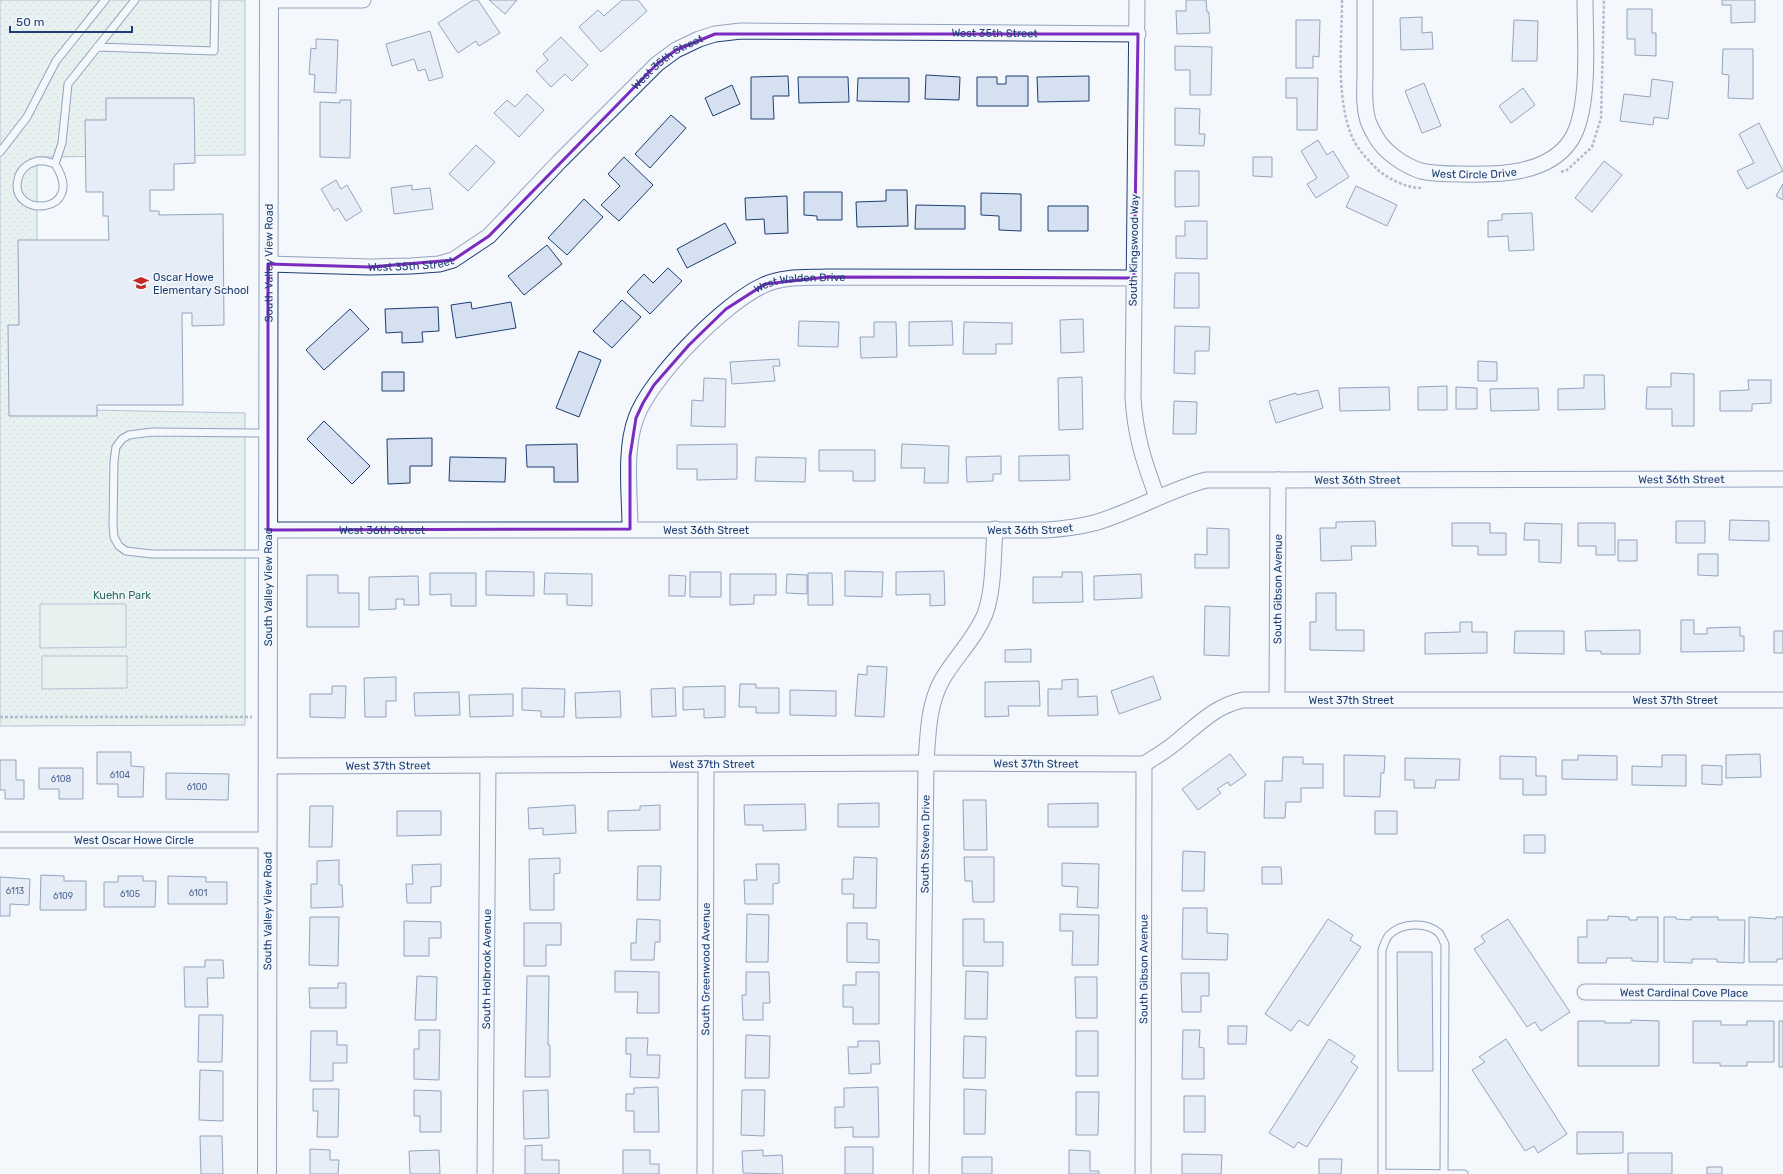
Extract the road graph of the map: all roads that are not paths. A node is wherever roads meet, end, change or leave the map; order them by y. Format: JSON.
{"nodes":[{"id":1,"x":105,"y":0,"type":"edge"},
{"id":2,"x":135,"y":0,"type":"edge"},
{"id":3,"x":215,"y":0,"type":"edge"},
{"id":4,"x":269,"y":0,"type":"edge"},
{"id":5,"x":363,"y":0,"type":"edge"},
{"id":6,"x":1137,"y":0,"type":"edge"},
{"id":7,"x":1365,"y":0,"type":"edge"},
{"id":8,"x":1585,"y":0,"type":"edge"},
{"id":9,"x":1138,"y":34,"type":"junction"},
{"id":10,"x":97,"y":47,"type":"junction"},
{"id":11,"x":0,"y":152,"type":"edge"},
{"id":12,"x":55,"y":164,"type":"junction"},
{"id":13,"x":268,"y":264,"type":"junction"},
{"id":14,"x":1134,"y":278,"type":"junction"},
{"id":15,"x":268,"y":433,"type":"junction"},
{"id":16,"x":1783,"y":479,"type":"edge"},
{"id":17,"x":1278,"y":480,"type":"junction"},
{"id":18,"x":1157,"y":497,"type":"junction"},
{"id":19,"x":630,"y":529,"type":"junction"},
{"id":20,"x":995,"y":529,"type":"junction"},
{"id":21,"x":268,"y":530,"type":"junction"},
{"id":22,"x":268,"y":554,"type":"junction"},
{"id":23,"x":1277,"y":699,"type":"junction"},
{"id":24,"x":1783,"y":700,"type":"edge"},
{"id":25,"x":926,"y":763,"type":"junction"},
{"id":26,"x":706,"y":764,"type":"junction"},
{"id":27,"x":1144,"y":764,"type":"junction"},
{"id":28,"x":488,"y":765,"type":"junction"},
{"id":29,"x":268,"y":766,"type":"junction"},
{"id":30,"x":0,"y":840,"type":"edge"},
{"id":31,"x":268,"y":840,"type":"junction"},
{"id":32,"x":1585,"y":992,"type":"dead end"},
{"id":33,"x":1783,"y":993,"type":"edge"},
{"id":34,"x":1382,"y":1173,"type":"edge"},
{"id":35,"x":1444,"y":1173,"type":"edge"},
{"id":36,"x":267,"y":1174,"type":"edge"},
{"id":37,"x":485,"y":1174,"type":"edge"},
{"id":38,"x":704,"y":1174,"type":"edge"},
{"id":39,"x":921,"y":1174,"type":"edge"},
{"id":40,"x":1143,"y":1174,"type":"edge"},
{"id":41,"x":1464,"y":1174,"type":"edge"}],
"edges":[{"from":1,"to":11,"type":"lane"},
{"from":2,"to":10,"type":"lane"},
{"from":3,"to":10,"type":"lane"},
{"from":4,"to":5,"type":"street"},
{"from":4,"to":13,"type":"street","name":"South Valley View Road"},
{"from":6,"to":9,"type":"street","name":"South Kingswood Way"},
{"from":7,"to":8,"type":"street","name":"West Circle Drive"},
{"from":9,"to":13,"type":"street","name":"West 35th Street"},
{"from":9,"to":14,"type":"street","name":"South Kingswood Way"},
{"from":10,"to":12,"type":"lane"},
{"from":12,"to":12,"type":"lane"},
{"from":13,"to":15,"type":"street","name":"South Valley View Road"},
{"from":14,"to":18,"type":"street","name":"South Kingswood Way"},
{"from":14,"to":19,"type":"street","name":"West Walden Drive"},
{"from":15,"to":21,"type":"street","name":"South Valley View Road"},
{"from":15,"to":22,"type":"lane"},
{"from":16,"to":17,"type":"street","name":"West 36th Street"},
{"from":17,"to":18,"type":"street","name":"West 36th Street"},
{"from":17,"to":23,"type":"street","name":"South Gibson Avenue"},
{"from":18,"to":20,"type":"street","name":"West 36th Street"},
{"from":19,"to":20,"type":"street","name":"West 36th Street"},
{"from":19,"to":21,"type":"street","name":"West 36th Street"},
{"from":20,"to":25,"type":"street","name":"South Steven Drive"},
{"from":21,"to":22,"type":"street","name":"South Valley View Road"},
{"from":22,"to":29,"type":"street","name":"South Valley View Road"},
{"from":23,"to":24,"type":"street","name":"West 37th Street"},
{"from":23,"to":27,"type":"street","name":"West 37th Street"},
{"from":25,"to":26,"type":"street","name":"West 37th Street"},
{"from":25,"to":27,"type":"street","name":"West 37th Street"},
{"from":25,"to":39,"type":"street","name":"South Steven Drive"},
{"from":26,"to":28,"type":"street","name":"West 37th Street"},
{"from":26,"to":38,"type":"street","name":"South Greenwood Avenue"},
{"from":27,"to":40,"type":"street","name":"South Gibson Avenue"},
{"from":28,"to":29,"type":"street","name":"West 37th Street"},
{"from":28,"to":37,"type":"street","name":"South Holbrook Avenue"},
{"from":29,"to":31,"type":"street","name":"South Valley View Road"},
{"from":30,"to":31,"type":"street","name":"West Oscar Howe Circle"},
{"from":31,"to":36,"type":"street","name":"South Valley View Road"},
{"from":32,"to":33,"type":"street","name":"West Cardinal Cove Place"},
{"from":34,"to":35,"type":"lane"},
{"from":34,"to":35,"type":"lane"},
{"from":35,"to":41,"type":"lane"}]}
